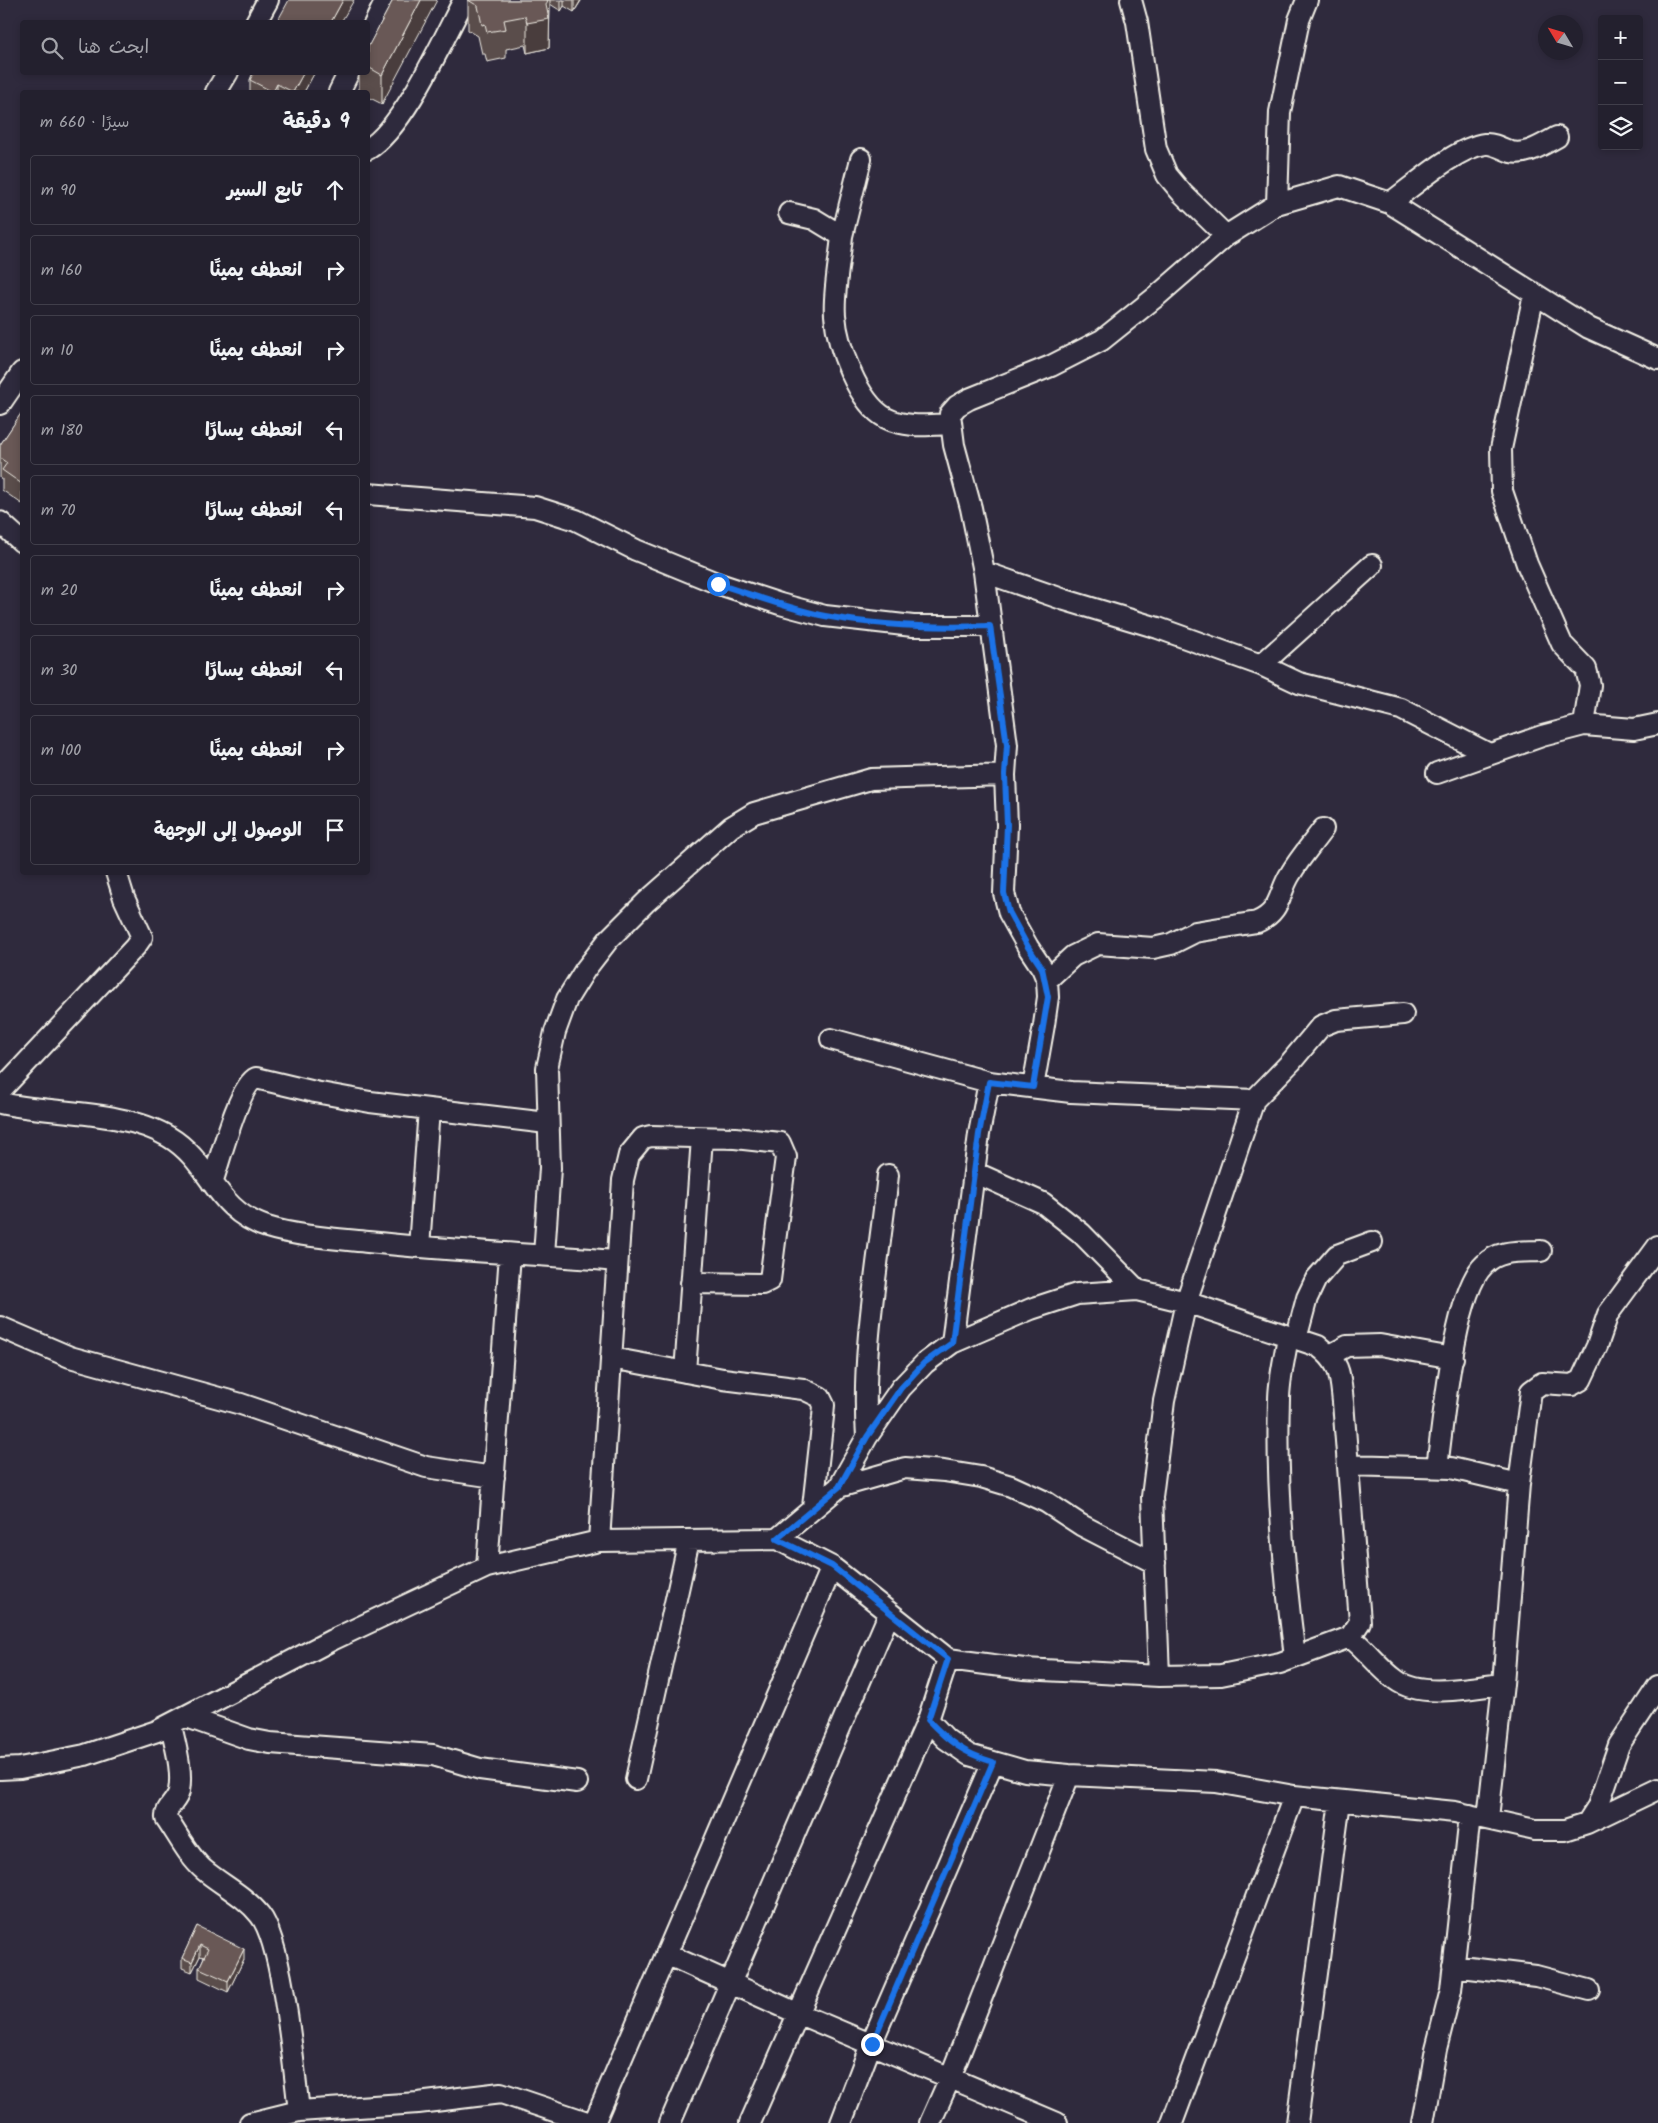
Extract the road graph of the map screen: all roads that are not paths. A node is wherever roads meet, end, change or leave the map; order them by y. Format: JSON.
{"nodes":[{"id":1,"x":268,"y":0,"type":"edge"},
{"id":2,"x":386,"y":0,"type":"edge"},
{"id":3,"x":464,"y":0,"type":"edge"},
{"id":4,"x":1131,"y":0,"type":"edge"},
{"id":5,"x":1307,"y":0,"type":"edge"},
{"id":6,"x":257,"y":20,"type":"edge"},
{"id":7,"x":370,"y":33,"type":"edge"},
{"id":8,"x":226,"y":75,"type":"edge"},
{"id":9,"x":348,"y":75,"type":"edge"},
{"id":10,"x":217,"y":90,"type":"edge"},
{"id":11,"x":340,"y":90,"type":"edge"},
{"id":12,"x":1557,"y":137,"type":"dead end"},
{"id":13,"x":370,"y":148,"type":"edge"},
{"id":14,"x":861,"y":159,"type":"dead end"},
{"id":15,"x":1390,"y":203,"type":"junction"},
{"id":16,"x":1277,"y":204,"type":"junction"},
{"id":17,"x":789,"y":213,"type":"dead end"},
{"id":18,"x":842,"y":236,"type":"junction"},
{"id":19,"x":1226,"y":236,"type":"junction"},
{"id":20,"x":1534,"y":294,"type":"junction"},
{"id":21,"x":1658,"y":359,"type":"edge"},
{"id":22,"x":20,"y":375,"type":"edge"},
{"id":23,"x":0,"y":404,"type":"edge"},
{"id":24,"x":950,"y":424,"type":"junction"},
{"id":25,"x":370,"y":494,"type":"edge"},
{"id":26,"x":0,"y":522,"type":"edge"},
{"id":27,"x":20,"y":540,"type":"edge"},
{"id":28,"x":1372,"y":565,"type":"dead end"},
{"id":29,"x":984,"y":572,"type":"junction"},
{"id":30,"x":990,"y":626,"type":"junction"},
{"id":31,"x":1261,"y":665,"type":"junction"},
{"id":32,"x":1658,"y":724,"type":"edge"},
{"id":33,"x":1584,"y":725,"type":"junction"},
{"id":34,"x":1489,"y":754,"type":"junction"},
{"id":35,"x":1437,"y":773,"type":"dead end"},
{"id":36,"x":1005,"y":775,"type":"junction"},
{"id":37,"x":1323,"y":829,"type":"dead end"},
{"id":38,"x":117,"y":875,"type":"edge"},
{"id":39,"x":1047,"y":980,"type":"junction"},
{"id":40,"x":1403,"y":1014,"type":"dead end"},
{"id":41,"x":831,"y":1039,"type":"dead end"},
{"id":42,"x":989,"y":1082,"type":"junction"},
{"id":43,"x":1033,"y":1087,"type":"junction"},
{"id":44,"x":0,"y":1091,"type":"edge"},
{"id":45,"x":1254,"y":1100,"type":"junction"},
{"id":46,"x":0,"y":1103,"type":"edge"},
{"id":47,"x":429,"y":1109,"type":"junction"},
{"id":48,"x":547,"y":1123,"type":"junction"},
{"id":49,"x":702,"y":1138,"type":"junction"},
{"id":50,"x":974,"y":1172,"type":"junction"},
{"id":51,"x":888,"y":1175,"type":"dead end"},
{"id":52,"x":212,"y":1183,"type":"junction"},
{"id":53,"x":1372,"y":1242,"type":"dead end"},
{"id":54,"x":1658,"y":1246,"type":"edge"},
{"id":55,"x":419,"y":1247,"type":"junction"},
{"id":56,"x":1541,"y":1251,"type":"dead end"},
{"id":57,"x":510,"y":1254,"type":"junction"},
{"id":58,"x":544,"y":1254,"type":"junction"},
{"id":59,"x":617,"y":1261,"type":"junction"},
{"id":60,"x":691,"y":1283,"type":"junction"},
{"id":61,"x":1137,"y":1290,"type":"junction"},
{"id":62,"x":1186,"y":1302,"type":"junction"},
{"id":63,"x":0,"y":1327,"type":"edge"},
{"id":64,"x":1292,"y":1338,"type":"junction"},
{"id":65,"x":952,"y":1343,"type":"junction"},
{"id":66,"x":1330,"y":1355,"type":"junction"},
{"id":67,"x":611,"y":1358,"type":"junction"},
{"id":68,"x":1453,"y":1358,"type":"junction"},
{"id":69,"x":685,"y":1372,"type":"junction"},
{"id":70,"x":867,"y":1437,"type":"junction"},
{"id":71,"x":1348,"y":1465,"type":"junction"},
{"id":72,"x":1437,"y":1467,"type":"junction"},
{"id":73,"x":494,"y":1477,"type":"junction"},
{"id":74,"x":1519,"y":1484,"type":"junction"},
{"id":75,"x":839,"y":1487,"type":"junction"},
{"id":76,"x":813,"y":1508,"type":"junction"},
{"id":77,"x":777,"y":1539,"type":"junction"},
{"id":78,"x":689,"y":1540,"type":"junction"},
{"id":79,"x":599,"y":1541,"type":"junction"},
{"id":80,"x":1155,"y":1563,"type":"junction"},
{"id":81,"x":832,"y":1566,"type":"junction"},
{"id":82,"x":487,"y":1567,"type":"junction"},
{"id":83,"x":889,"y":1614,"type":"junction"},
{"id":84,"x":1350,"y":1637,"type":"junction"},
{"id":85,"x":1295,"y":1658,"type":"junction"},
{"id":86,"x":948,"y":1659,"type":"junction"},
{"id":87,"x":1159,"y":1676,"type":"junction"},
{"id":88,"x":1503,"y":1684,"type":"junction"},
{"id":89,"x":1658,"y":1686,"type":"edge"},
{"id":90,"x":928,"y":1720,"type":"junction"},
{"id":91,"x":179,"y":1721,"type":"junction"},
{"id":92,"x":993,"y":1762,"type":"junction"},
{"id":93,"x":0,"y":1769,"type":"edge"},
{"id":94,"x":1069,"y":1775,"type":"junction"},
{"id":95,"x":636,"y":1779,"type":"dead end"},
{"id":96,"x":577,"y":1782,"type":"dead end"},
{"id":97,"x":1658,"y":1789,"type":"edge"},
{"id":98,"x":1294,"y":1796,"type":"junction"},
{"id":99,"x":1340,"y":1800,"type":"junction"},
{"id":100,"x":1479,"y":1817,"type":"junction"},
{"id":101,"x":1587,"y":1823,"type":"junction"},
{"id":102,"x":666,"y":1954,"type":"junction"},
{"id":103,"x":1453,"y":1966,"type":"junction"},
{"id":104,"x":731,"y":1982,"type":"junction"},
{"id":105,"x":1589,"y":1990,"type":"dead end"},
{"id":106,"x":797,"y":2013,"type":"junction"},
{"id":107,"x":872,"y":2044,"type":"junction"},
{"id":108,"x":950,"y":2078,"type":"junction"},
{"id":109,"x":299,"y":2112,"type":"junction"},
{"id":110,"x":250,"y":2123,"type":"edge"},
{"id":111,"x":592,"y":2123,"type":"edge"},
{"id":112,"x":670,"y":2123,"type":"edge"},
{"id":113,"x":750,"y":2123,"type":"edge"},
{"id":114,"x":841,"y":2123,"type":"edge"},
{"id":115,"x":930,"y":2123,"type":"edge"},
{"id":116,"x":1057,"y":2123,"type":"edge"},
{"id":117,"x":1172,"y":2123,"type":"edge"},
{"id":118,"x":1297,"y":2123,"type":"edge"},
{"id":119,"x":1423,"y":2123,"type":"edge"}],
"edges":[{"from":1,"to":6,"type":"street"},
{"from":2,"to":7,"type":"street"},
{"from":3,"to":13,"type":"street"},
{"from":4,"to":19,"type":"street"},
{"from":5,"to":16,"type":"street"},
{"from":8,"to":10,"type":"street"},
{"from":9,"to":11,"type":"street"},
{"from":12,"to":15,"type":"street"},
{"from":14,"to":18,"type":"street"},
{"from":15,"to":16,"type":"street"},
{"from":15,"to":20,"type":"street"},
{"from":16,"to":19,"type":"street"},
{"from":17,"to":18,"type":"street"},
{"from":18,"to":24,"type":"street"},
{"from":19,"to":24,"type":"street"},
{"from":20,"to":21,"type":"street"},
{"from":20,"to":33,"type":"street"},
{"from":22,"to":23,"type":"street"},
{"from":24,"to":29,"type":"street"},
{"from":25,"to":30,"type":"street"},
{"from":26,"to":27,"type":"street"},
{"from":28,"to":31,"type":"street"},
{"from":29,"to":30,"type":"street"},
{"from":29,"to":31,"type":"street"},
{"from":30,"to":36,"type":"street"},
{"from":31,"to":34,"type":"street"},
{"from":32,"to":33,"type":"street"},
{"from":33,"to":34,"type":"street"},
{"from":34,"to":35,"type":"street"},
{"from":36,"to":39,"type":"street"},
{"from":36,"to":48,"type":"street"},
{"from":37,"to":39,"type":"street"},
{"from":38,"to":44,"type":"street"},
{"from":39,"to":43,"type":"street"},
{"from":40,"to":45,"type":"street"},
{"from":41,"to":42,"type":"street"},
{"from":42,"to":43,"type":"street"},
{"from":42,"to":50,"type":"street"},
{"from":43,"to":45,"type":"street"},
{"from":45,"to":62,"type":"street"},
{"from":46,"to":52,"type":"street"},
{"from":47,"to":48,"type":"street"},
{"from":47,"to":52,"type":"street"},
{"from":47,"to":55,"type":"street"},
{"from":48,"to":58,"type":"street"},
{"from":49,"to":59,"type":"street"},
{"from":49,"to":60,"type":"street"},
{"from":49,"to":60,"type":"street"},
{"from":50,"to":61,"type":"street"},
{"from":50,"to":65,"type":"street"},
{"from":51,"to":70,"type":"street"},
{"from":52,"to":55,"type":"street"},
{"from":53,"to":64,"type":"street"},
{"from":54,"to":74,"type":"street"},
{"from":55,"to":57,"type":"street"},
{"from":56,"to":68,"type":"street"},
{"from":57,"to":58,"type":"street"},
{"from":57,"to":73,"type":"street"},
{"from":58,"to":59,"type":"street"},
{"from":59,"to":67,"type":"street"},
{"from":60,"to":69,"type":"street"},
{"from":61,"to":62,"type":"street"},
{"from":61,"to":65,"type":"street"},
{"from":62,"to":64,"type":"street"},
{"from":62,"to":80,"type":"street"},
{"from":63,"to":73,"type":"street"},
{"from":64,"to":66,"type":"street"},
{"from":64,"to":85,"type":"street"},
{"from":65,"to":70,"type":"street"},
{"from":66,"to":68,"type":"street"},
{"from":66,"to":71,"type":"street"},
{"from":67,"to":69,"type":"street"},
{"from":67,"to":79,"type":"street"},
{"from":68,"to":72,"type":"street"},
{"from":69,"to":76,"type":"street"},
{"from":70,"to":75,"type":"street"},
{"from":71,"to":72,"type":"street"},
{"from":71,"to":84,"type":"street"},
{"from":72,"to":74,"type":"street"},
{"from":73,"to":82,"type":"street"},
{"from":74,"to":88,"type":"street"},
{"from":75,"to":76,"type":"street"},
{"from":75,"to":80,"type":"street"},
{"from":76,"to":77,"type":"street"},
{"from":77,"to":78,"type":"street"},
{"from":77,"to":81,"type":"street"},
{"from":78,"to":79,"type":"street"},
{"from":78,"to":95,"type":"street"},
{"from":79,"to":82,"type":"street"},
{"from":80,"to":87,"type":"street"},
{"from":81,"to":83,"type":"street"},
{"from":81,"to":102,"type":"street"},
{"from":82,"to":91,"type":"street"},
{"from":83,"to":86,"type":"street"},
{"from":83,"to":104,"type":"street"},
{"from":84,"to":85,"type":"street"},
{"from":84,"to":88,"type":"street"},
{"from":85,"to":87,"type":"street"},
{"from":86,"to":87,"type":"street"},
{"from":86,"to":90,"type":"street"},
{"from":88,"to":100,"type":"street"},
{"from":89,"to":101,"type":"street"},
{"from":90,"to":92,"type":"street"},
{"from":90,"to":106,"type":"street"},
{"from":91,"to":93,"type":"street"},
{"from":91,"to":96,"type":"street"},
{"from":91,"to":109,"type":"street"},
{"from":92,"to":94,"type":"street"},
{"from":92,"to":107,"type":"street"},
{"from":94,"to":98,"type":"street"},
{"from":94,"to":108,"type":"street"},
{"from":97,"to":101,"type":"street"},
{"from":98,"to":99,"type":"street"},
{"from":98,"to":117,"type":"street"},
{"from":99,"to":100,"type":"street"},
{"from":99,"to":118,"type":"street"},
{"from":100,"to":101,"type":"street"},
{"from":100,"to":103,"type":"street"},
{"from":102,"to":104,"type":"street"},
{"from":102,"to":111,"type":"street"},
{"from":103,"to":105,"type":"street"},
{"from":103,"to":119,"type":"street"},
{"from":104,"to":106,"type":"street"},
{"from":104,"to":112,"type":"street"},
{"from":106,"to":107,"type":"street"},
{"from":106,"to":113,"type":"street"},
{"from":107,"to":108,"type":"street"},
{"from":107,"to":114,"type":"street"},
{"from":108,"to":115,"type":"street"},
{"from":108,"to":116,"type":"street"},
{"from":109,"to":110,"type":"street"},
{"from":109,"to":111,"type":"street"}]}
